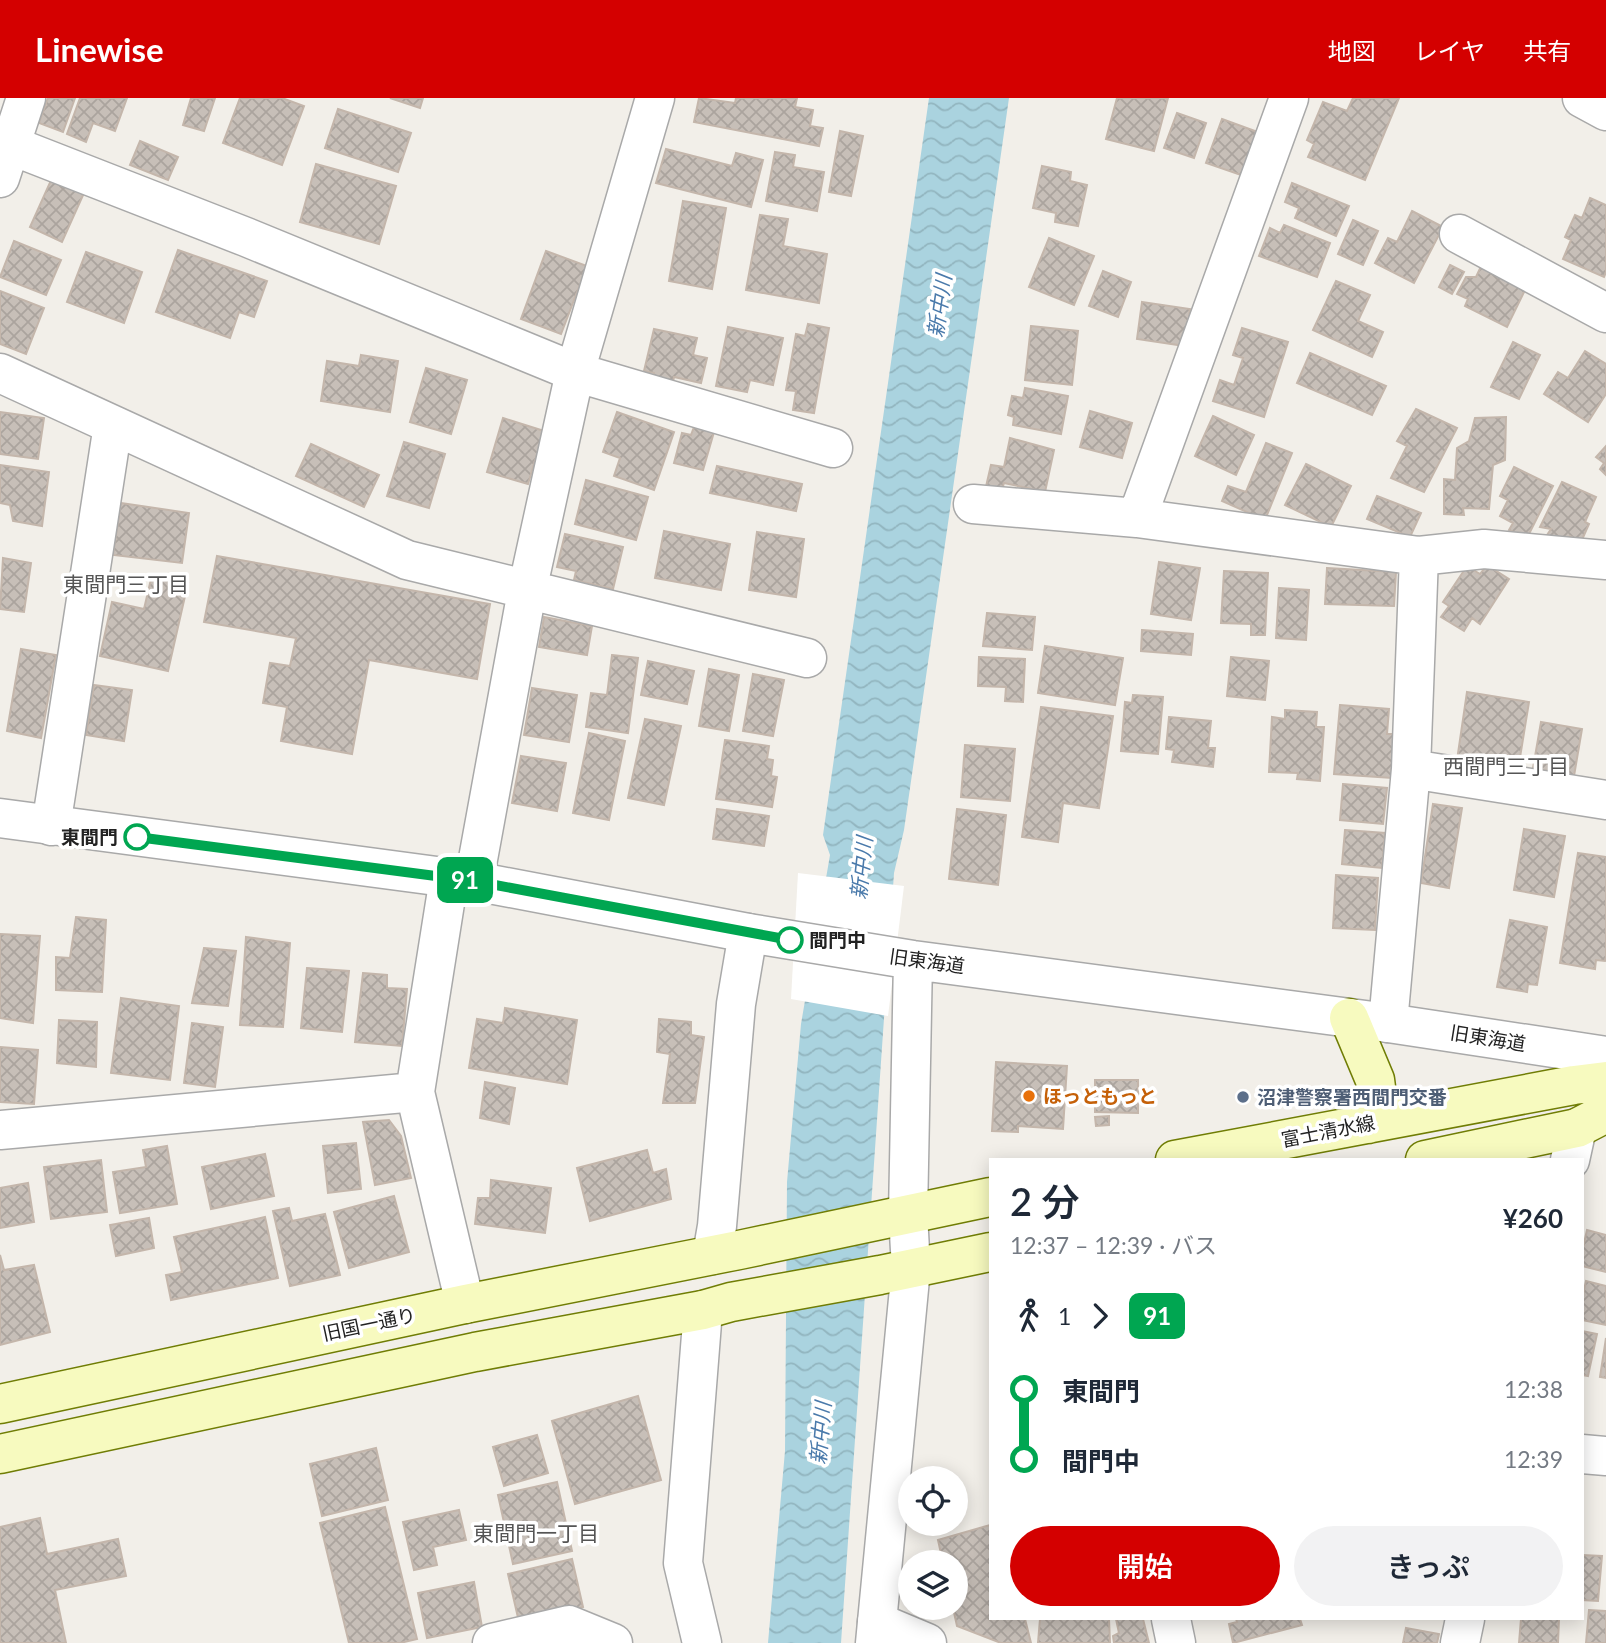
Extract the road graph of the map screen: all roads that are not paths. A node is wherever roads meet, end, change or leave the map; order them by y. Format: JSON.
{"nodes":[{"id":1,"x":26,"y":98,"type":"edge"},
{"id":2,"x":655,"y":98,"type":"edge"},
{"id":3,"x":1289,"y":98,"type":"edge"},
{"id":4,"x":1582,"y":98,"type":"edge"},
{"id":5,"x":1606,"y":111,"type":"edge"},
{"id":6,"x":3,"y":154,"type":"edge"},
{"id":7,"x":1459,"y":234,"type":"dead end"},
{"id":8,"x":1606,"y":313,"type":"edge"},
{"id":9,"x":575,"y":372,"type":"junction"},
{"id":10,"x":0,"y":373,"type":"edge"},
{"id":11,"x":113,"y":425,"type":"junction"},
{"id":12,"x":833,"y":448,"type":"dead end"},
{"id":13,"x":973,"y":504,"type":"dead end"},
{"id":14,"x":1137,"y":518,"type":"junction"},
{"id":15,"x":1419,"y":556,"type":"junction"},
{"id":16,"x":1606,"y":561,"type":"edge"},
{"id":17,"x":527,"y":591,"type":"junction"},
{"id":18,"x":807,"y":658,"type":"dead end"},
{"id":19,"x":1411,"y":769,"type":"junction"},
{"id":20,"x":1606,"y":800,"type":"edge"},
{"id":21,"x":0,"y":818,"type":"edge"},
{"id":22,"x":51,"y":826,"type":"junction"},
{"id":23,"x":462,"y":880,"type":"junction"},
{"id":24,"x":748,"y":933,"type":"junction"},
{"id":25,"x":913,"y":960,"type":"junction"},
{"id":26,"x":1349,"y":1018,"type":"junction"},
{"id":27,"x":1388,"y":1023,"type":"junction"},
{"id":28,"x":1606,"y":1056,"type":"edge"},
{"id":29,"x":1606,"y":1081,"type":"edge"},
{"id":30,"x":415,"y":1092,"type":"junction"},
{"id":31,"x":1368,"y":1124,"type":"junction"},
{"id":32,"x":0,"y":1130,"type":"edge"},
{"id":33,"x":1584,"y":1134,"type":"edge"},
{"id":34,"x":1186,"y":1158,"type":"edge"},
{"id":35,"x":1437,"y":1158,"type":"edge"},
{"id":36,"x":989,"y":1197,"type":"edge"},
{"id":37,"x":908,"y":1215,"type":"junction"},
{"id":38,"x":989,"y":1252,"type":"edge"},
{"id":39,"x":726,"y":1253,"type":"junction"},
{"id":40,"x":896,"y":1272,"type":"junction"},
{"id":41,"x":466,"y":1304,"type":"junction"},
{"id":42,"x":717,"y":1306,"type":"junction"},
{"id":43,"x":0,"y":1404,"type":"edge"},
{"id":44,"x":0,"y":1454,"type":"edge"},
{"id":45,"x":1584,"y":1454,"type":"edge"},
{"id":46,"x":1606,"y":1457,"type":"edge"},
{"id":47,"x":1171,"y":1620,"type":"edge"},
{"id":48,"x":1465,"y":1620,"type":"edge"},
{"id":49,"x":876,"y":1633,"type":"edge"},
{"id":50,"x":492,"y":1643,"type":"edge"},
{"id":51,"x":613,"y":1643,"type":"edge"},
{"id":52,"x":702,"y":1643,"type":"edge"},
{"id":53,"x":927,"y":1643,"type":"edge"},
{"id":54,"x":1176,"y":1643,"type":"edge"},
{"id":55,"x":1460,"y":1643,"type":"edge"}],
"edges":[{"from":1,"to":6,"type":"street"},
{"from":2,"to":9,"type":"street"},
{"from":3,"to":14,"type":"street"},
{"from":4,"to":5,"type":"street"},
{"from":6,"to":9,"type":"street"},
{"from":7,"to":8,"type":"street"},
{"from":9,"to":12,"type":"street"},
{"from":9,"to":17,"type":"street"},
{"from":10,"to":11,"type":"street"},
{"from":11,"to":17,"type":"street"},
{"from":11,"to":22,"type":"street"},
{"from":13,"to":14,"type":"street"},
{"from":14,"to":15,"type":"street"},
{"from":15,"to":16,"type":"street"},
{"from":15,"to":19,"type":"street"},
{"from":17,"to":18,"type":"street"},
{"from":17,"to":23,"type":"street"},
{"from":19,"to":20,"type":"street"},
{"from":19,"to":27,"type":"street"},
{"from":21,"to":22,"type":"street","name":"旧東海道"},
{"from":22,"to":23,"type":"street","name":"旧東海道"},
{"from":23,"to":24,"type":"street","name":"旧東海道"},
{"from":23,"to":30,"type":"street"},
{"from":24,"to":25,"type":"street","name":"旧東海道"},
{"from":24,"to":39,"type":"street"},
{"from":25,"to":26,"type":"street","name":"旧東海道"},
{"from":25,"to":37,"type":"street"},
{"from":26,"to":27,"type":"street","name":"旧東海道"},
{"from":26,"to":31,"type":"main road"},
{"from":27,"to":28,"type":"street","name":"旧東海道"},
{"from":29,"to":31,"type":"main road","name":"富士清水線"},
{"from":30,"to":32,"type":"street"},
{"from":30,"to":41,"type":"street"},
{"from":31,"to":34,"type":"main road","name":"富士清水線"},
{"from":33,"to":35,"type":"main road"},
{"from":36,"to":37,"type":"main road"},
{"from":37,"to":39,"type":"main road"},
{"from":37,"to":40,"type":"street"},
{"from":38,"to":40,"type":"main road"},
{"from":39,"to":41,"type":"main road","name":"旧国一通り"},
{"from":40,"to":42,"type":"main road"},
{"from":40,"to":49,"type":"street"},
{"from":41,"to":43,"type":"main road","name":"旧国一通り"},
{"from":42,"to":44,"type":"main road"},
{"from":42,"to":52,"type":"street"},
{"from":45,"to":46,"type":"street"},
{"from":47,"to":54,"type":"street"},
{"from":48,"to":55,"type":"street"},
{"from":49,"to":53,"type":"street"},
{"from":50,"to":51,"type":"street"}]}
